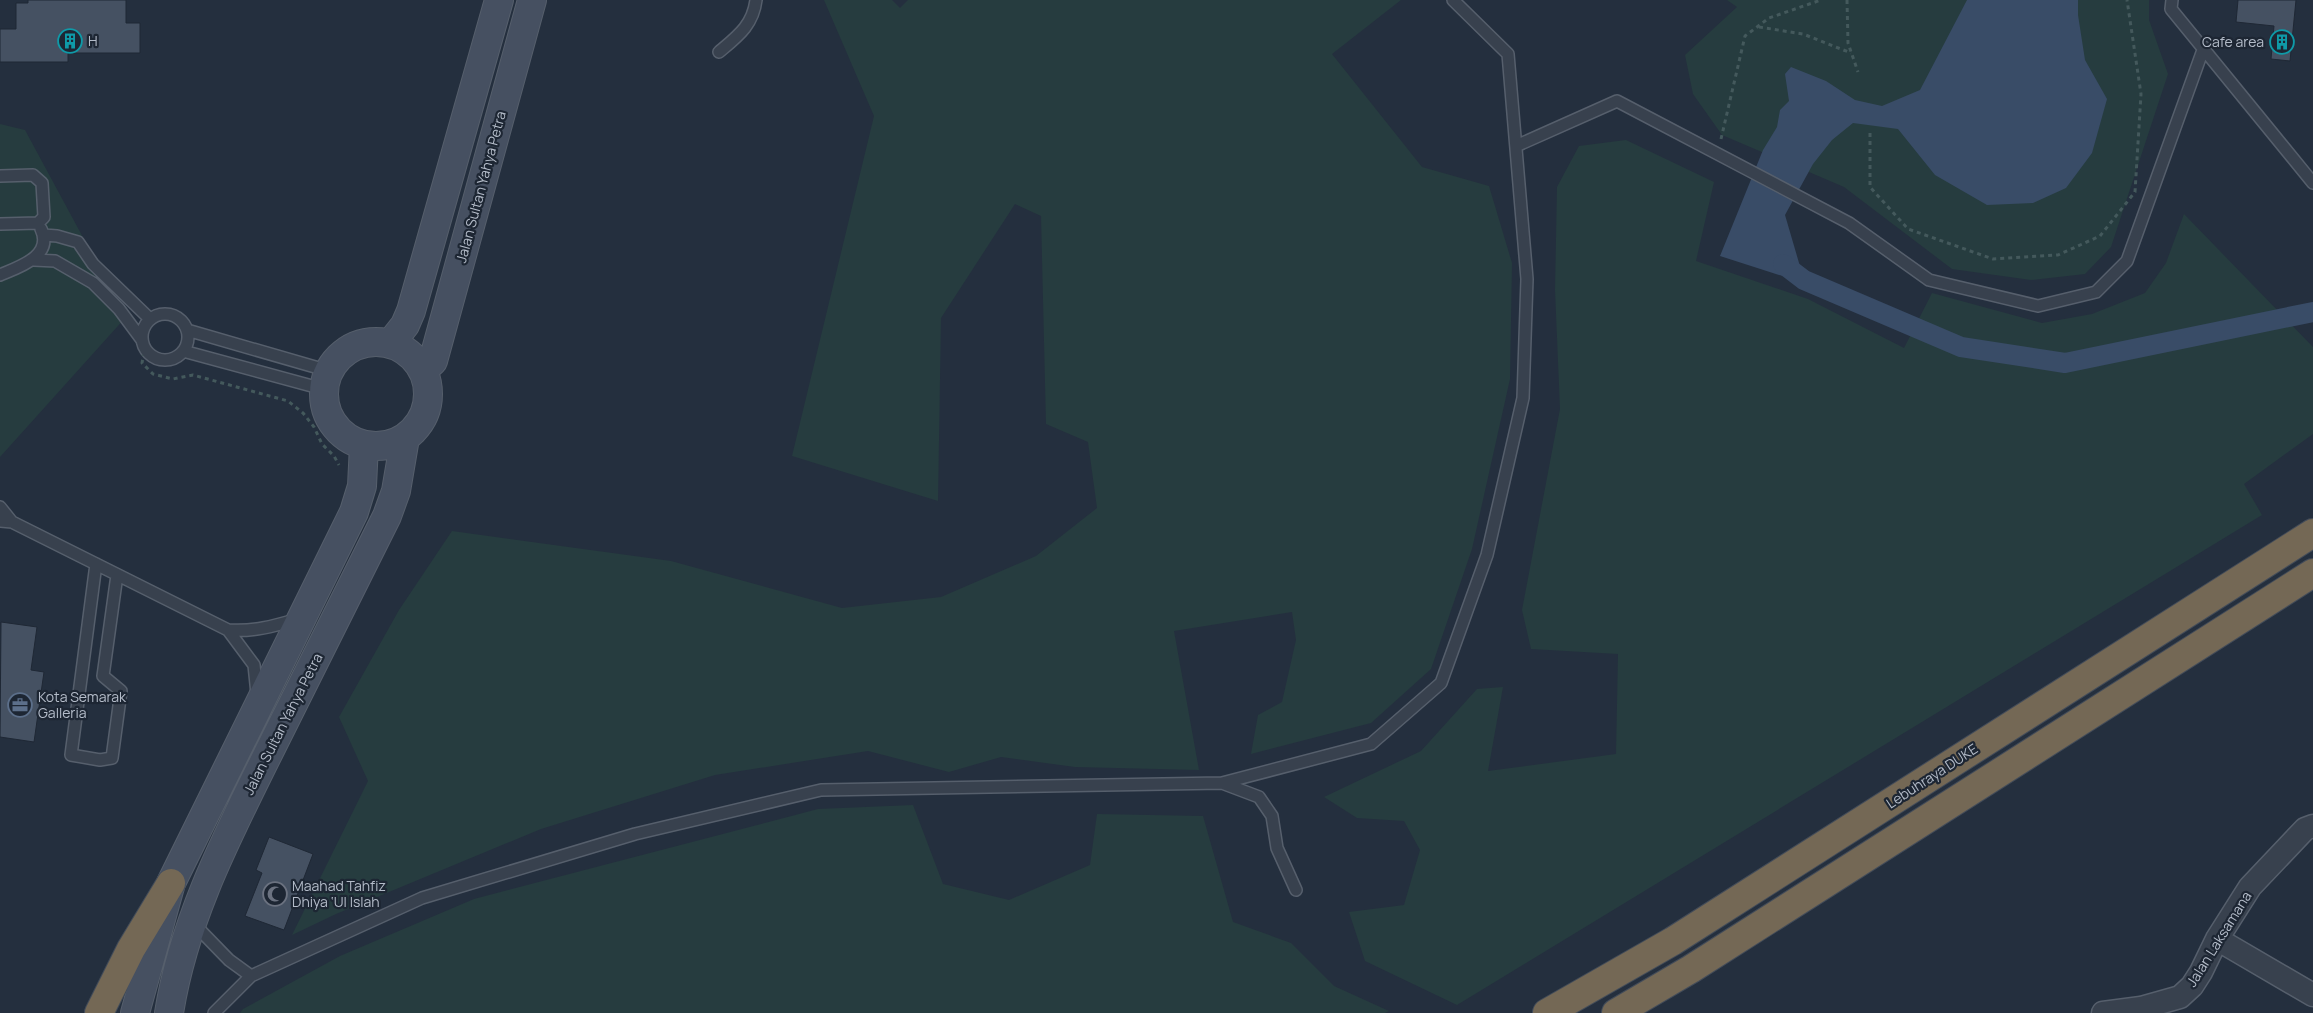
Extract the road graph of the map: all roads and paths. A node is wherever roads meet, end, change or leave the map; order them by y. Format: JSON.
{"nodes":[{"id":1,"x":499,"y":0,"type":"edge"},
{"id":2,"x":532,"y":0,"type":"edge"},
{"id":3,"x":756,"y":0,"type":"edge"},
{"id":4,"x":1453,"y":0,"type":"edge"},
{"id":5,"x":1821,"y":0,"type":"edge"},
{"id":6,"x":1847,"y":0,"type":"edge"},
{"id":7,"x":2128,"y":0,"type":"edge"},
{"id":8,"x":2172,"y":0,"type":"edge"},
{"id":9,"x":1758,"y":26,"type":"junction"},
{"id":10,"x":2204,"y":47,"type":"junction"},
{"id":11,"x":719,"y":52,"type":"dead end"},
{"id":12,"x":1851,"y":53,"type":"junction"},
{"id":13,"x":1858,"y":72,"type":"dead end"},
{"id":14,"x":1870,"y":133,"type":"dead end"},
{"id":15,"x":1516,"y":146,"type":"junction"},
{"id":16,"x":1718,"y":154,"type":"junction"},
{"id":17,"x":0,"y":176,"type":"edge"},
{"id":18,"x":2313,"y":183,"type":"edge"},
{"id":19,"x":38,"y":223,"type":"junction"},
{"id":20,"x":0,"y":224,"type":"edge"},
{"id":21,"x":44,"y":236,"type":"junction"},
{"id":22,"x":34,"y":260,"type":"junction"},
{"id":23,"x":0,"y":276,"type":"edge"},
{"id":24,"x":150,"y":319,"type":"junction"},
{"id":25,"x":188,"y":330,"type":"junction"},
{"id":26,"x":142,"y":340,"type":"junction"},
{"id":27,"x":390,"y":344,"type":"junction"},
{"id":28,"x":183,"y":351,"type":"junction"},
{"id":29,"x":423,"y":370,"type":"junction"},
{"id":30,"x":326,"y":380,"type":"junction"},
{"id":31,"x":405,"y":438,"type":"junction"},
{"id":32,"x":364,"y":445,"type":"junction"},
{"id":33,"x":0,"y":507,"type":"edge"},
{"id":34,"x":6,"y":521,"type":"edge"},
{"id":35,"x":2313,"y":533,"type":"edge"},
{"id":36,"x":96,"y":564,"type":"junction"},
{"id":37,"x":2313,"y":573,"type":"edge"},
{"id":38,"x":117,"y":575,"type":"junction"},
{"id":39,"x":302,"y":618,"type":"junction"},
{"id":40,"x":228,"y":630,"type":"junction"},
{"id":41,"x":259,"y":705,"type":"junction"},
{"id":42,"x":1222,"y":783,"type":"junction"},
{"id":43,"x":2313,"y":826,"type":"edge"},
{"id":44,"x":170,"y":883,"type":"junction"},
{"id":45,"x":1296,"y":890,"type":"dead end"},
{"id":46,"x":191,"y":921,"type":"junction"},
{"id":47,"x":2217,"y":939,"type":"junction"},
{"id":48,"x":251,"y":976,"type":"junction"},
{"id":49,"x":2313,"y":995,"type":"edge"},
{"id":50,"x":100,"y":1013,"type":"edge"},
{"id":51,"x":135,"y":1013,"type":"edge"},
{"id":52,"x":169,"y":1013,"type":"edge"},
{"id":53,"x":214,"y":1013,"type":"edge"},
{"id":54,"x":1547,"y":1013,"type":"edge"},
{"id":55,"x":1616,"y":1013,"type":"edge"},
{"id":56,"x":2103,"y":1013,"type":"edge"}],
"edges":[{"from":1,"to":27,"type":"main road"},
{"from":2,"to":29,"type":"main road","name":"Jalan Sultan Yahya Petra"},
{"from":3,"to":11,"type":"lane"},
{"from":4,"to":15,"type":"lane"},
{"from":5,"to":9,"type":"path"},
{"from":6,"to":12,"type":"path"},
{"from":7,"to":14,"type":"path"},
{"from":8,"to":10,"type":"lane"},
{"from":9,"to":12,"type":"path"},
{"from":9,"to":16,"type":"path"},
{"from":10,"to":16,"type":"lane"},
{"from":10,"to":18,"type":"lane"},
{"from":12,"to":13,"type":"path"},
{"from":15,"to":16,"type":"lane"},
{"from":15,"to":42,"type":"lane"},
{"from":17,"to":19,"type":"lane"},
{"from":19,"to":20,"type":"lane"},
{"from":19,"to":21,"type":"lane"},
{"from":21,"to":22,"type":"lane"},
{"from":21,"to":24,"type":"lane"},
{"from":22,"to":23,"type":"lane"},
{"from":22,"to":26,"type":"lane"},
{"from":24,"to":25,"type":"lane"},
{"from":24,"to":26,"type":"lane"},
{"from":25,"to":28,"type":"lane"},
{"from":25,"to":30,"type":"lane"},
{"from":26,"to":28,"type":"lane"},
{"from":27,"to":29,"type":"main road"},
{"from":27,"to":30,"type":"main road"},
{"from":28,"to":30,"type":"lane"},
{"from":29,"to":31,"type":"main road","name":"Jalan Sultan Yahya Petra"},
{"from":30,"to":32,"type":"main road"},
{"from":31,"to":32,"type":"main road"},
{"from":31,"to":46,"type":"main road","name":"Jalan Sultan Yahya Petra"},
{"from":32,"to":39,"type":"main road"},
{"from":33,"to":34,"type":"lane"},
{"from":34,"to":36,"type":"lane"},
{"from":35,"to":54,"type":"highway","name":"Lebuhraya DUKE"},
{"from":36,"to":38,"type":"lane"},
{"from":36,"to":38,"type":"lane"},
{"from":37,"to":55,"type":"highway"},
{"from":38,"to":40,"type":"lane"},
{"from":39,"to":40,"type":"lane"},
{"from":39,"to":41,"type":"main road"},
{"from":40,"to":41,"type":"lane"},
{"from":41,"to":44,"type":"main road"},
{"from":42,"to":45,"type":"lane"},
{"from":42,"to":48,"type":"lane"},
{"from":43,"to":47,"type":"street","name":"Jalan Laksamana"},
{"from":44,"to":50,"type":"highway"},
{"from":44,"to":51,"type":"main road"},
{"from":46,"to":48,"type":"lane"},
{"from":46,"to":52,"type":"main road","name":"Jalan Sultan Yahya Petra"},
{"from":47,"to":49,"type":"street"},
{"from":47,"to":56,"type":"street","name":"Jalan Laksamana"},
{"from":48,"to":53,"type":"lane"}]}
